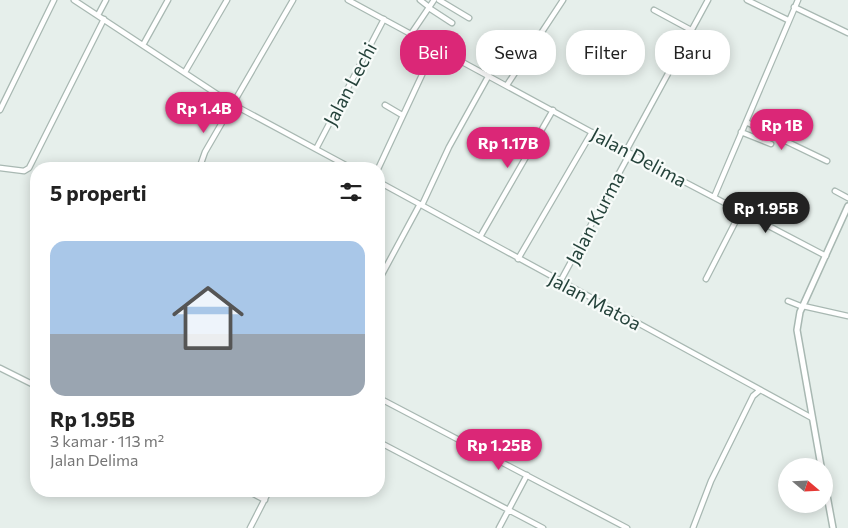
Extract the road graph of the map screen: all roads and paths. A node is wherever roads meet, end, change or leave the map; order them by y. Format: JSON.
{"nodes":[{"id":1,"x":54,"y":0,"type":"edge"},
{"id":2,"x":74,"y":0,"type":"edge"},
{"id":3,"x":106,"y":0,"type":"edge"},
{"id":4,"x":168,"y":0,"type":"edge"},
{"id":5,"x":227,"y":0,"type":"edge"},
{"id":6,"x":293,"y":0,"type":"edge"},
{"id":7,"x":348,"y":0,"type":"edge"},
{"id":8,"x":420,"y":0,"type":"edge"},
{"id":9,"x":434,"y":0,"type":"edge"},
{"id":10,"x":439,"y":0,"type":"edge"},
{"id":11,"x":563,"y":0,"type":"edge"},
{"id":12,"x":708,"y":0,"type":"edge"},
{"id":13,"x":747,"y":0,"type":"edge"},
{"id":14,"x":798,"y":0,"type":"edge"},
{"id":15,"x":429,"y":7,"type":"junction"},
{"id":16,"x":794,"y":7,"type":"junction"},
{"id":17,"x":654,"y":10,"type":"dead end"},
{"id":18,"x":98,"y":15,"type":"junction"},
{"id":19,"x":468,"y":18,"type":"dead end"},
{"id":20,"x":384,"y":19,"type":"junction"},
{"id":21,"x":104,"y":20,"type":"junction"},
{"id":22,"x":788,"y":20,"type":"junction"},
{"id":23,"x":452,"y":23,"type":"dead end"},
{"id":24,"x":404,"y":30,"type":"edge"},
{"id":25,"x":414,"y":30,"type":"edge"},
{"id":26,"x":691,"y":30,"type":"joint"},
{"id":27,"x":848,"y":34,"type":"edge"},
{"id":28,"x":143,"y":44,"type":"junction"},
{"id":29,"x":184,"y":72,"type":"junction"},
{"id":30,"x":421,"y":75,"type":"edge"},
{"id":31,"x":487,"y":75,"type":"edge"},
{"id":32,"x":490,"y":75,"type":"edge"},
{"id":33,"x":668,"y":75,"type":"edge"},
{"id":34,"x":507,"y":85,"type":"junction"},
{"id":35,"x":2,"y":100,"type":"edge"},
{"id":36,"x":232,"y":104,"type":"junction"},
{"id":37,"x":385,"y":105,"type":"dead end"},
{"id":38,"x":0,"y":110,"type":"edge"},
{"id":39,"x":553,"y":110,"type":"junction"},
{"id":40,"x":402,"y":115,"type":"junction"},
{"id":41,"x":746,"y":122,"type":"junction"},
{"id":42,"x":592,"y":132,"type":"junction"},
{"id":43,"x":741,"y":132,"type":"junction"},
{"id":44,"x":771,"y":144,"type":"dead end"},
{"id":45,"x":316,"y":149,"type":"junction"},
{"id":46,"x":628,"y":152,"type":"junction"},
{"id":47,"x":32,"y":162,"type":"edge"},
{"id":48,"x":200,"y":162,"type":"edge"},
{"id":49,"x":340,"y":162,"type":"edge"},
{"id":50,"x":381,"y":162,"type":"edge"},
{"id":51,"x":827,"y":162,"type":"dead end"},
{"id":52,"x":30,"y":166,"type":"edge"},
{"id":53,"x":0,"y":168,"type":"edge"},
{"id":54,"x":385,"y":185,"type":"edge"},
{"id":55,"x":835,"y":191,"type":"dead end"},
{"id":56,"x":714,"y":197,"type":"junction"},
{"id":57,"x":848,"y":198,"type":"edge"},
{"id":58,"x":421,"y":205,"type":"junction"},
{"id":59,"x":848,"y":206,"type":"edge"},
{"id":60,"x":741,"y":211,"type":"junction"},
{"id":61,"x":480,"y":237,"type":"junction"},
{"id":62,"x":826,"y":256,"type":"junction"},
{"id":63,"x":518,"y":259,"type":"junction"},
{"id":64,"x":385,"y":269,"type":"edge"},
{"id":65,"x":706,"y":279,"type":"dead end"},
{"id":66,"x":560,"y":282,"type":"junction"},
{"id":67,"x":788,"y":301,"type":"dead end"},
{"id":68,"x":803,"y":306,"type":"junction"},
{"id":69,"x":848,"y":316,"type":"edge"},
{"id":70,"x":0,"y":368,"type":"edge"},
{"id":71,"x":30,"y":383,"type":"edge"},
{"id":72,"x":760,"y":390,"type":"junction"},
{"id":73,"x":385,"y":401,"type":"edge"},
{"id":74,"x":812,"y":418,"type":"junction"},
{"id":75,"x":385,"y":445,"type":"edge"},
{"id":76,"x":820,"y":458,"type":"edge"},
{"id":77,"x":527,"y":476,"type":"junction"},
{"id":78,"x":259,"y":497,"type":"edge"},
{"id":79,"x":266,"y":497,"type":"edge"},
{"id":80,"x":265,"y":500,"type":"junction"},
{"id":81,"x":510,"y":510,"type":"junction"},
{"id":82,"x":830,"y":513,"type":"edge"},
{"id":83,"x":250,"y":528,"type":"edge"},
{"id":84,"x":500,"y":528,"type":"edge"},
{"id":85,"x":543,"y":528,"type":"edge"},
{"id":86,"x":627,"y":528,"type":"edge"},
{"id":87,"x":693,"y":528,"type":"edge"},
{"id":88,"x":833,"y":528,"type":"edge"}],
"edges":[{"from":1,"to":35,"type":"street"},
{"from":2,"to":18,"type":"street"},
{"from":3,"to":18,"type":"street"},
{"from":4,"to":28,"type":"street"},
{"from":5,"to":29,"type":"street"},
{"from":6,"to":36,"type":"street"},
{"from":7,"to":20,"type":"street","name":"Jalan Delima"},
{"from":8,"to":15,"type":"street"},
{"from":9,"to":15,"type":"street"},
{"from":10,"to":19,"type":"street"},
{"from":11,"to":34,"type":"street"},
{"from":12,"to":26,"type":"street","name":"Jalan Kurma"},
{"from":13,"to":22,"type":"street"},
{"from":14,"to":16,"type":"street"},
{"from":15,"to":23,"type":"street"},
{"from":15,"to":25,"type":"street"},
{"from":16,"to":22,"type":"street"},
{"from":16,"to":27,"type":"street"},
{"from":17,"to":26,"type":"street"},
{"from":18,"to":21,"type":"street"},
{"from":20,"to":24,"type":"street","name":"Jalan Delima"},
{"from":20,"to":45,"type":"street","name":"Jalan Lechi"},
{"from":21,"to":28,"type":"street"},
{"from":21,"to":47,"type":"street"},
{"from":22,"to":41,"type":"street"},
{"from":28,"to":29,"type":"street"},
{"from":29,"to":36,"type":"street"},
{"from":30,"to":40,"type":"street"},
{"from":31,"to":58,"type":"street"},
{"from":32,"to":34,"type":"street","name":"Jalan Delima"},
{"from":33,"to":46,"type":"street","name":"Jalan Kurma"},
{"from":34,"to":39,"type":"street","name":"Jalan Delima"},
{"from":35,"to":38,"type":"street"},
{"from":36,"to":45,"type":"street"},
{"from":36,"to":48,"type":"street"},
{"from":37,"to":40,"type":"street"},
{"from":39,"to":42,"type":"street","name":"Jalan Delima"},
{"from":39,"to":61,"type":"street"},
{"from":40,"to":50,"type":"street"},
{"from":41,"to":43,"type":"street"},
{"from":41,"to":51,"type":"street"},
{"from":42,"to":46,"type":"street","name":"Jalan Delima"},
{"from":42,"to":63,"type":"street"},
{"from":43,"to":44,"type":"street"},
{"from":43,"to":56,"type":"street"},
{"from":45,"to":49,"type":"street"},
{"from":46,"to":56,"type":"street","name":"Jalan Delima"},
{"from":46,"to":66,"type":"street","name":"Jalan Kurma"},
{"from":52,"to":53,"type":"street"},
{"from":54,"to":58,"type":"street","name":"Jalan Matoa"},
{"from":55,"to":57,"type":"street"},
{"from":56,"to":60,"type":"street","name":"Jalan Delima"},
{"from":58,"to":61,"type":"street","name":"Jalan Matoa"},
{"from":58,"to":64,"type":"street"},
{"from":59,"to":62,"type":"street"},
{"from":60,"to":62,"type":"street","name":"Jalan Delima"},
{"from":60,"to":65,"type":"street"},
{"from":61,"to":63,"type":"street","name":"Jalan Matoa"},
{"from":62,"to":68,"type":"street"},
{"from":63,"to":66,"type":"street","name":"Jalan Matoa"},
{"from":66,"to":72,"type":"street","name":"Jalan Matoa"},
{"from":67,"to":68,"type":"street"},
{"from":68,"to":69,"type":"street"},
{"from":68,"to":74,"type":"street"},
{"from":70,"to":71,"type":"street"},
{"from":72,"to":74,"type":"street","name":"Jalan Matoa"},
{"from":72,"to":87,"type":"street"},
{"from":73,"to":77,"type":"street"},
{"from":74,"to":76,"type":"street"},
{"from":75,"to":81,"type":"street"},
{"from":77,"to":81,"type":"street"},
{"from":77,"to":86,"type":"street"},
{"from":78,"to":80,"type":"street"},
{"from":79,"to":80,"type":"street"},
{"from":80,"to":83,"type":"street"},
{"from":81,"to":84,"type":"street"},
{"from":81,"to":85,"type":"street"},
{"from":82,"to":88,"type":"street"}]}
